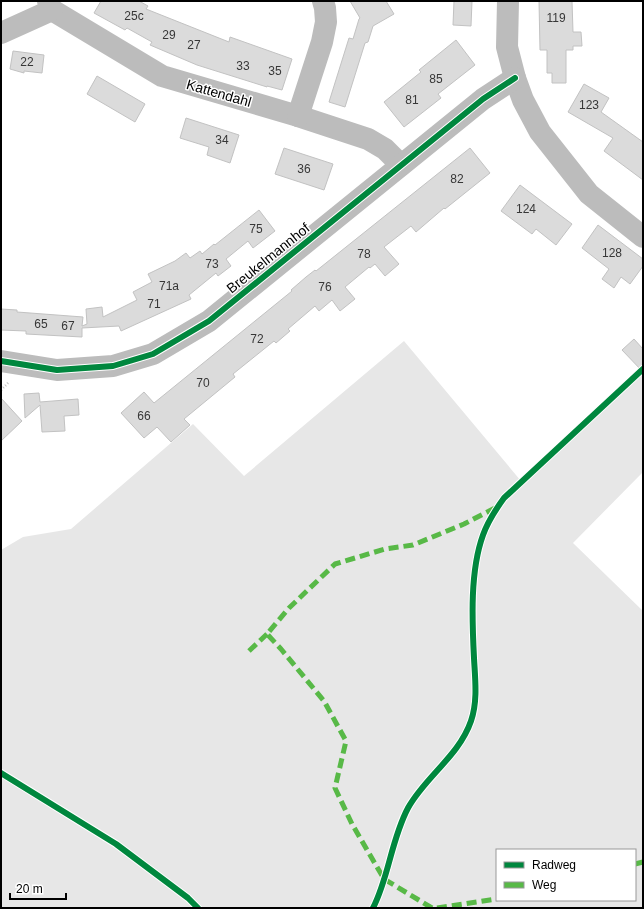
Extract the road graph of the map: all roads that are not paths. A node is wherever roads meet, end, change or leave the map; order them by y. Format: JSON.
{"nodes":[{"id":1,"x":323,"y":1,"type":"edge"},
{"id":2,"x":508,"y":1,"type":"edge"},
{"id":3,"x":50,"y":5,"type":"edge"},
{"id":4,"x":1,"y":33,"type":"edge"},
{"id":5,"x":515,"y":78,"type":"junction"},
{"id":6,"x":298,"y":116,"type":"junction"},
{"id":7,"x":401,"y":165,"type":"junction"},
{"id":8,"x":643,"y":237,"type":"edge"},
{"id":9,"x":1,"y":361,"type":"edge"}],
"edges":[{"from":1,"to":6,"type":"street"},
{"from":2,"to":5,"type":"street"},
{"from":3,"to":4,"type":"street"},
{"from":3,"to":6,"type":"street","name":"Kattendahl"},
{"from":5,"to":7,"type":"street","name":"Breukelmannhof"},
{"from":5,"to":8,"type":"street"},
{"from":6,"to":7,"type":"street","name":"Kattendahl"},
{"from":7,"to":9,"type":"street","name":"Breukelmannhof"}]}
